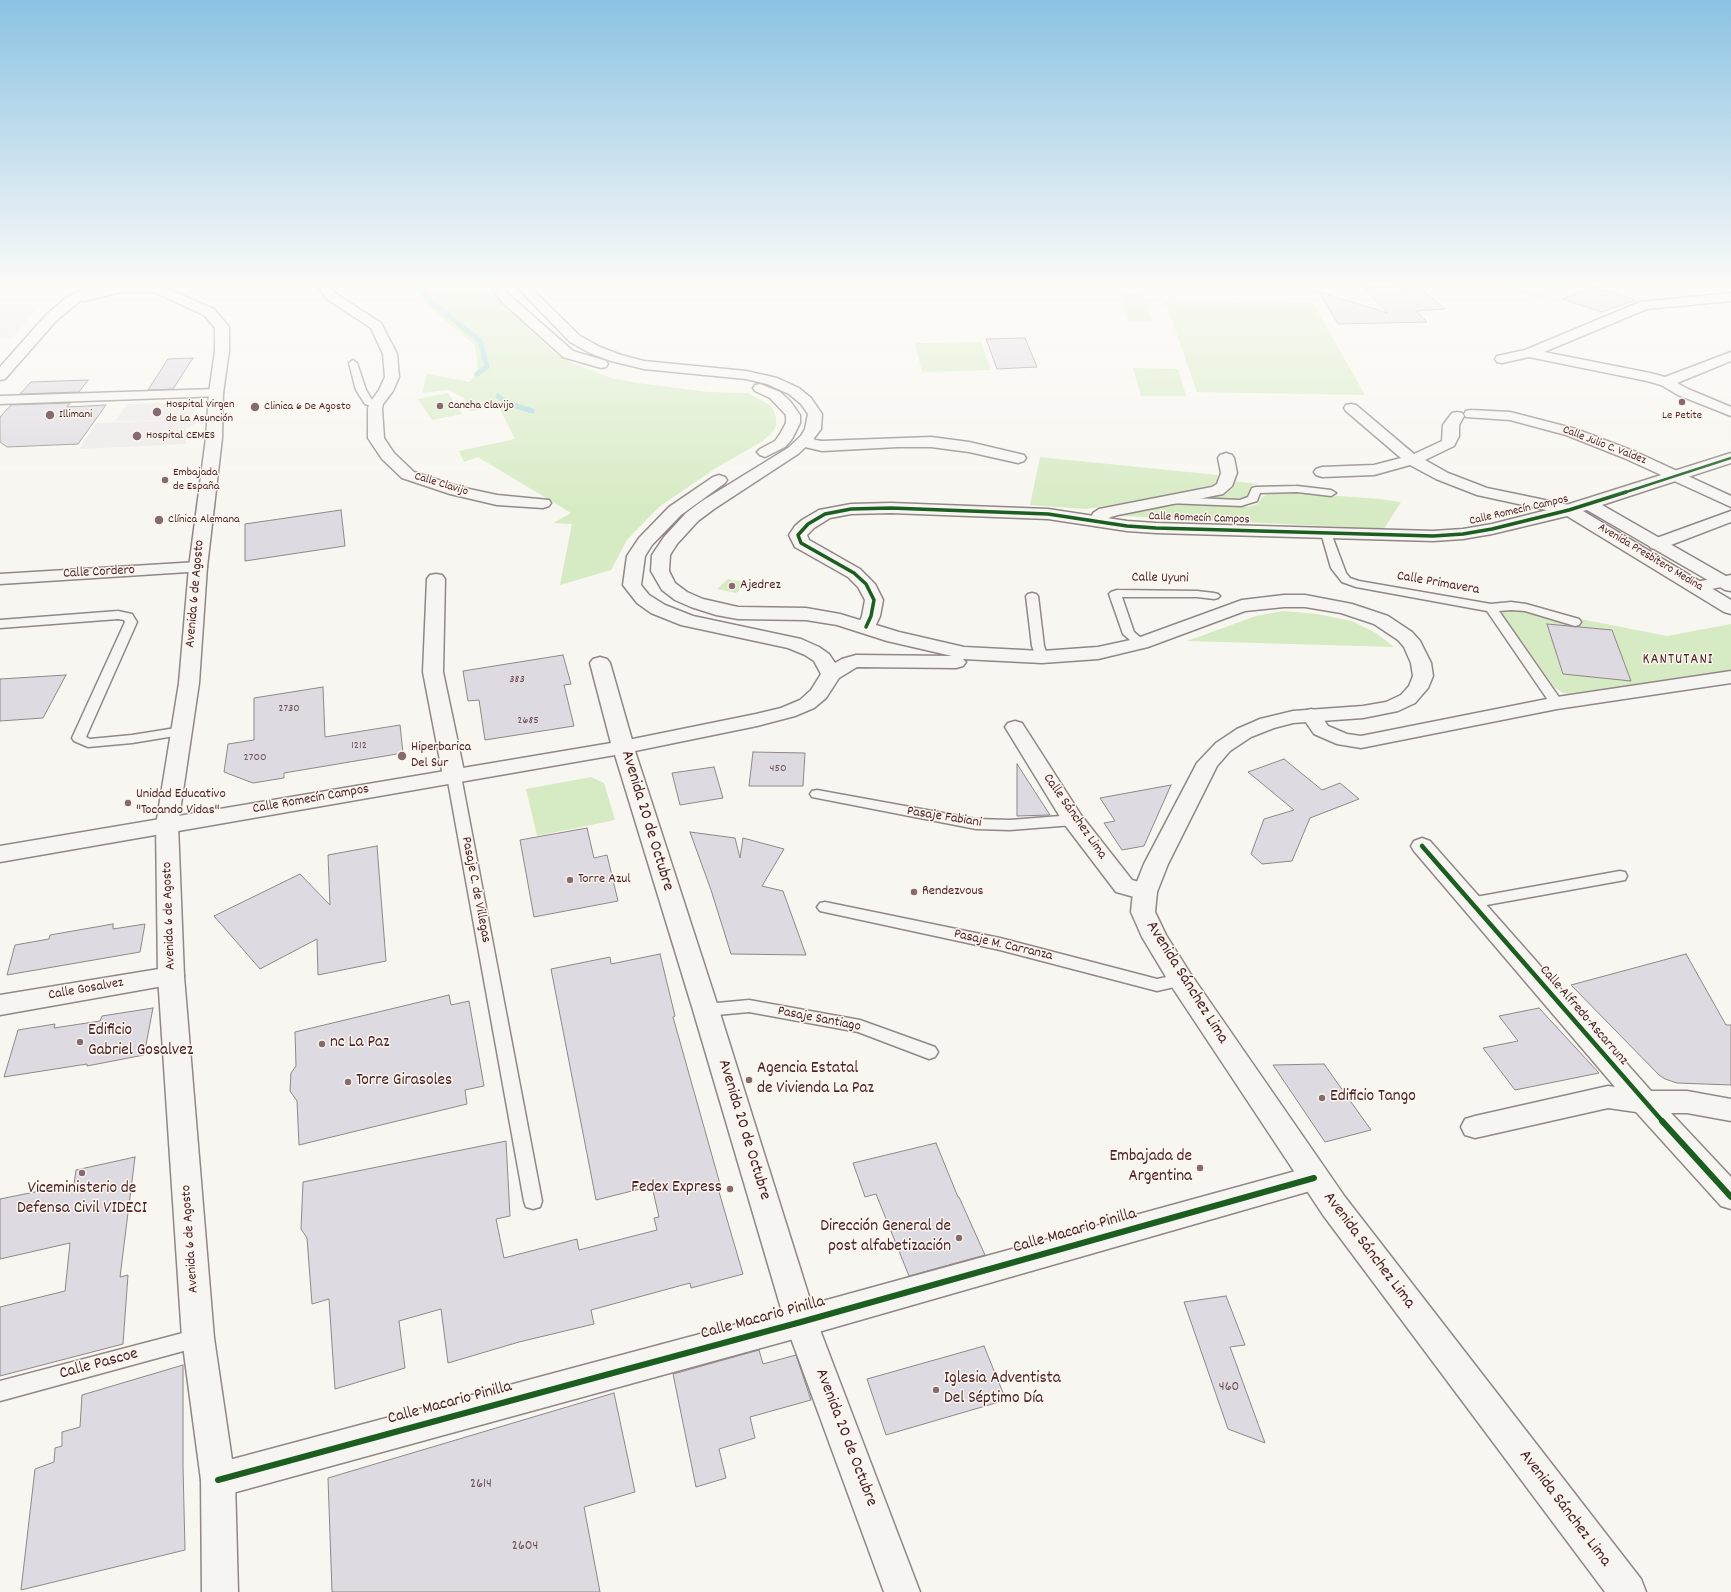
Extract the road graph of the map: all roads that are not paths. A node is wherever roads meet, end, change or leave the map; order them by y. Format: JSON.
{"nodes":[{"id":1,"x":15,"y":359,"type":"edge"},
{"id":2,"x":221,"y":359,"type":"edge"},
{"id":3,"x":391,"y":359,"type":"edge"},
{"id":4,"x":586,"y":359,"type":"edge"},
{"id":5,"x":621,"y":359,"type":"edge"},
{"id":6,"x":1561,"y":359,"type":"edge"},
{"id":7,"x":1723,"y":359,"type":"edge"},
{"id":8,"x":353,"y":363,"type":"dead end"},
{"id":9,"x":0,"y":376,"type":"edge"},
{"id":10,"x":1666,"y":382,"type":"junction"},
{"id":11,"x":216,"y":393,"type":"junction"},
{"id":12,"x":0,"y":400,"type":"edge"},
{"id":13,"x":376,"y":404,"type":"junction"},
{"id":14,"x":1351,"y":408,"type":"dead end"},
{"id":15,"x":1731,"y":412,"type":"edge"},
{"id":16,"x":787,"y":436,"type":"junction"},
{"id":17,"x":806,"y":439,"type":"junction"},
{"id":18,"x":1018,"y":458,"type":"dead end"},
{"id":19,"x":1226,"y":458,"type":"dead end"},
{"id":20,"x":1731,"y":458,"type":"edge"},
{"id":21,"x":1412,"y":460,"type":"junction"},
{"id":22,"x":1322,"y":472,"type":"dead end"},
{"id":23,"x":1675,"y":476,"type":"junction"},
{"id":24,"x":1331,"y":493,"type":"dead end"},
{"id":25,"x":1166,"y":500,"type":"junction"},
{"id":26,"x":1731,"y":502,"type":"edge"},
{"id":27,"x":543,"y":503,"type":"dead end"},
{"id":28,"x":1589,"y":504,"type":"junction"},
{"id":29,"x":1569,"y":510,"type":"junction"},
{"id":30,"x":1731,"y":516,"type":"edge"},
{"id":31,"x":1098,"y":521,"type":"junction"},
{"id":32,"x":1326,"y":532,"type":"junction"},
{"id":33,"x":1657,"y":544,"type":"junction"},
{"id":34,"x":198,"y":567,"type":"junction"},
{"id":35,"x":0,"y":579,"type":"edge"},
{"id":36,"x":436,"y":579,"type":"dead end"},
{"id":37,"x":1728,"y":583,"type":"edge"},
{"id":38,"x":1697,"y":586,"type":"junction"},
{"id":39,"x":1032,"y":596,"type":"dead end"},
{"id":40,"x":1214,"y":596,"type":"dead end"},
{"id":41,"x":1491,"y":608,"type":"junction"},
{"id":42,"x":1731,"y":608,"type":"edge"},
{"id":43,"x":1575,"y":622,"type":"dead end"},
{"id":44,"x":0,"y":624,"type":"edge"},
{"id":45,"x":866,"y":627,"type":"junction"},
{"id":46,"x":1140,"y":643,"type":"junction"},
{"id":47,"x":1019,"y":657,"type":"junction"},
{"id":48,"x":1042,"y":657,"type":"junction"},
{"id":49,"x":600,"y":663,"type":"dead end"},
{"id":50,"x":830,"y":674,"type":"junction"},
{"id":51,"x":1731,"y":677,"type":"edge"},
{"id":52,"x":1557,"y":703,"type":"junction"},
{"id":53,"x":1311,"y":715,"type":"junction"},
{"id":54,"x":1016,"y":727,"type":"dead end"},
{"id":55,"x":182,"y":731,"type":"junction"},
{"id":56,"x":623,"y":746,"type":"junction"},
{"id":57,"x":454,"y":776,"type":"junction"},
{"id":58,"x":817,"y":794,"type":"dead end"},
{"id":59,"x":1073,"y":820,"type":"junction"},
{"id":60,"x":167,"y":825,"type":"junction"},
{"id":61,"x":1422,"y":846,"type":"dead end"},
{"id":62,"x":0,"y":854,"type":"edge"},
{"id":63,"x":1620,"y":876,"type":"dead end"},
{"id":64,"x":1145,"y":892,"type":"junction"},
{"id":65,"x":1470,"y":903,"type":"junction"},
{"id":66,"x":825,"y":907,"type":"dead end"},
{"id":67,"x":171,"y":976,"type":"junction"},
{"id":68,"x":1181,"y":980,"type":"junction"},
{"id":69,"x":0,"y":1005,"type":"edge"},
{"id":70,"x":706,"y":1010,"type":"junction"},
{"id":71,"x":929,"y":1052,"type":"dead end"},
{"id":72,"x":1644,"y":1102,"type":"junction"},
{"id":73,"x":1731,"y":1110,"type":"edge"},
{"id":74,"x":1475,"y":1127,"type":"dead end"},
{"id":75,"x":1314,"y":1178,"type":"junction"},
{"id":76,"x":1731,"y":1197,"type":"edge"},
{"id":77,"x":533,"y":1201,"type":"dead end"},
{"id":78,"x":801,"y":1322,"type":"junction"},
{"id":79,"x":198,"y":1338,"type":"junction"},
{"id":80,"x":0,"y":1391,"type":"edge"},
{"id":81,"x":218,"y":1480,"type":"junction"},
{"id":82,"x":220,"y":1592,"type":"edge"},
{"id":83,"x":902,"y":1592,"type":"edge"},
{"id":84,"x":1628,"y":1592,"type":"edge"}],
"edges":[{"from":1,"to":9,"type":"main road"},
{"from":2,"to":11,"type":"main road","name":"Avenida 6 de Agosto"},
{"from":3,"to":13,"type":"main road"},
{"from":4,"to":16,"type":"main road"},
{"from":5,"to":17,"type":"main road"},
{"from":6,"to":10,"type":"main road"},
{"from":7,"to":10,"type":"main road"},
{"from":8,"to":13,"type":"lane"},
{"from":10,"to":15,"type":"main road"},
{"from":11,"to":12,"type":"main road"},
{"from":11,"to":34,"type":"main road","name":"Avenida 6 de Agosto"},
{"from":13,"to":27,"type":"main road","name":"Calle Clavijo"},
{"from":14,"to":21,"type":"main road"},
{"from":16,"to":17,"type":"main road"},
{"from":16,"to":50,"type":"main road"},
{"from":17,"to":18,"type":"main road"},
{"from":17,"to":45,"type":"main road"},
{"from":19,"to":25,"type":"main road"},
{"from":20,"to":23,"type":"main road","name":"Calle Romecín Campos"},
{"from":21,"to":22,"type":"main road"},
{"from":21,"to":23,"type":"main road","name":"Calle Julio C. Valdez"},
{"from":21,"to":29,"type":"main road"},
{"from":23,"to":26,"type":"main road","name":"Calle Julio C. Valdez"},
{"from":23,"to":28,"type":"main road","name":"Calle Romecín Campos"},
{"from":24,"to":25,"type":"lane"},
{"from":25,"to":31,"type":"main road"},
{"from":28,"to":29,"type":"main road","name":"Calle Romecín Campos"},
{"from":28,"to":33,"type":"main road","name":"Avenida Presbítero Medina"},
{"from":29,"to":32,"type":"main road","name":"Calle Romecín Campos"},
{"from":29,"to":38,"type":"main road","name":"Avenida Presbítero Medina"},
{"from":30,"to":33,"type":"main road"},
{"from":31,"to":32,"type":"main road","name":"Calle Romecín Campos"},
{"from":31,"to":45,"type":"main road","name":"Calle Romecín Campos"},
{"from":32,"to":41,"type":"lane","name":"Calle Primavera"},
{"from":33,"to":37,"type":"main road","name":"Avenida Presbítero Medina"},
{"from":34,"to":35,"type":"main road","name":"Calle Cordero"},
{"from":34,"to":55,"type":"main road","name":"Avenida 6 de Agosto"},
{"from":36,"to":57,"type":"main road","name":"Pasaje C. de Villegas"},
{"from":37,"to":38,"type":"main road"},
{"from":38,"to":42,"type":"main road","name":"Avenida Presbítero Medina"},
{"from":39,"to":48,"type":"lane"},
{"from":40,"to":46,"type":"lane","name":"Calle Uyuni"},
{"from":41,"to":43,"type":"lane","name":"Calle Primavera"},
{"from":41,"to":52,"type":"lane"},
{"from":44,"to":55,"type":"lane"},
{"from":45,"to":47,"type":"main road"},
{"from":46,"to":48,"type":"main road","name":"Avenida Sánchez Lima"},
{"from":46,"to":53,"type":"main road","name":"Avenida Sánchez Lima"},
{"from":47,"to":48,"type":"main road","name":"Avenida Sánchez Lima"},
{"from":47,"to":50,"type":"main road"},
{"from":49,"to":56,"type":"main road","name":"Avenida 20 de Octubre"},
{"from":50,"to":56,"type":"main road","name":"Calle Romecín Campos"},
{"from":51,"to":52,"type":"main road"},
{"from":52,"to":53,"type":"main road"},
{"from":53,"to":64,"type":"main road","name":"Avenida Sánchez Lima"},
{"from":54,"to":59,"type":"main road","name":"Calle Sánchez Lima"},
{"from":55,"to":60,"type":"main road","name":"Avenida 6 de Agosto"},
{"from":56,"to":57,"type":"main road","name":"Calle Romecín Campos"},
{"from":56,"to":70,"type":"main road","name":"Avenida 20 de Octubre"},
{"from":57,"to":60,"type":"main road","name":"Calle Romecín Campos"},
{"from":57,"to":77,"type":"lane","name":"Pasaje C. de Villegas"},
{"from":58,"to":59,"type":"lane","name":"Pasaje Fabiani"},
{"from":59,"to":64,"type":"main road","name":"Calle Sánchez Lima"},
{"from":60,"to":62,"type":"main road","name":"Calle Romecín Campos"},
{"from":60,"to":67,"type":"main road","name":"Avenida 6 de Agosto"},
{"from":61,"to":65,"type":"main road","name":"Calle Alfredo Ascarrunz"},
{"from":63,"to":65,"type":"lane"},
{"from":64,"to":68,"type":"main road","name":"Avenida Sánchez Lima"},
{"from":65,"to":72,"type":"main road","name":"Calle Alfredo Ascarrunz"},
{"from":66,"to":68,"type":"lane","name":"Pasaje M. Carranza"},
{"from":67,"to":69,"type":"main road","name":"Calle Gosalvez"},
{"from":67,"to":79,"type":"main road","name":"Avenida 6 de Agosto"},
{"from":68,"to":75,"type":"main road","name":"Avenida Sánchez Lima"},
{"from":70,"to":71,"type":"lane","name":"Pasaje Santiago"},
{"from":70,"to":78,"type":"main road","name":"Avenida 20 de Octubre"},
{"from":72,"to":73,"type":"main road"},
{"from":72,"to":74,"type":"main road"},
{"from":72,"to":76,"type":"main road","name":"Calle Alfredo Ascarrunz"},
{"from":75,"to":78,"type":"main road","name":"Calle Macario Pinilla"},
{"from":75,"to":84,"type":"main road","name":"Avenida Sánchez Lima"},
{"from":78,"to":81,"type":"main road","name":"Calle Macario Pinilla"},
{"from":78,"to":83,"type":"main road","name":"Avenida 20 de Octubre"},
{"from":79,"to":80,"type":"lane","name":"Calle Pascoe"},
{"from":79,"to":81,"type":"main road","name":"Avenida 6 de Agosto"},
{"from":81,"to":82,"type":"main road","name":"Avenida 6 de Agosto"}]}
